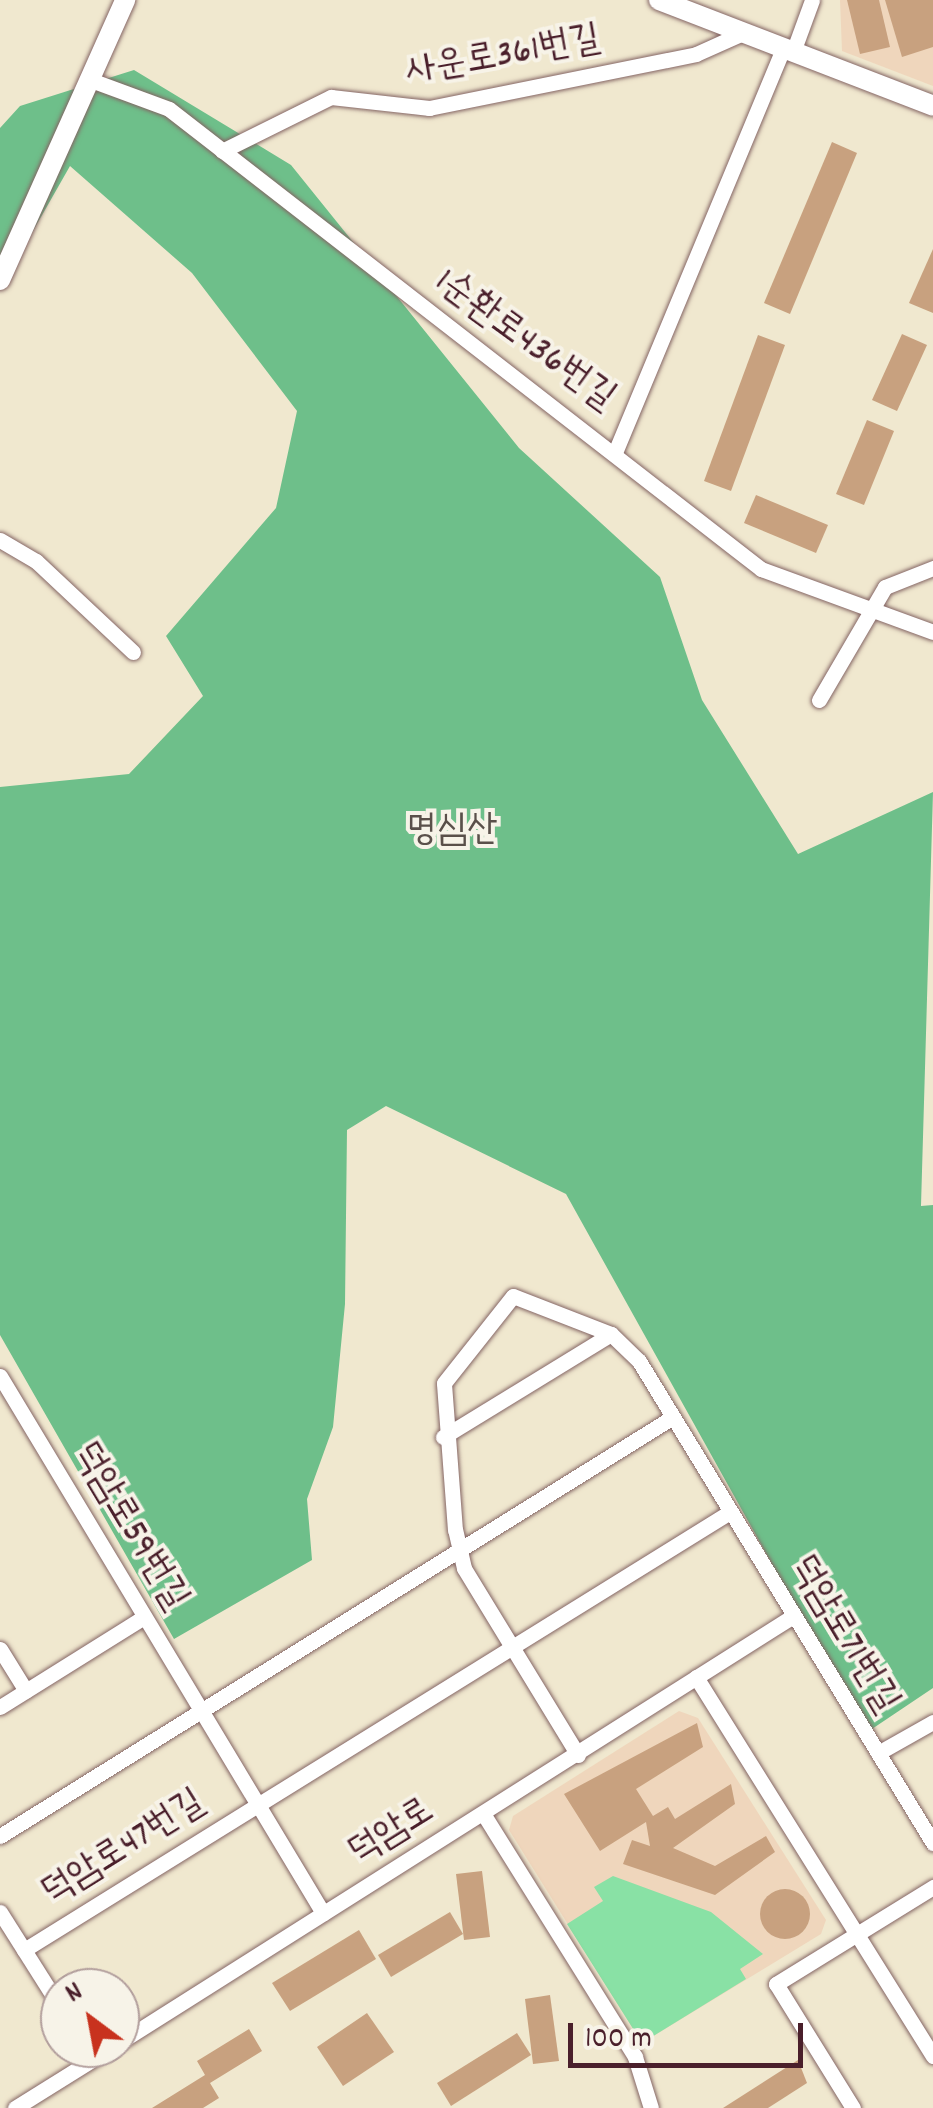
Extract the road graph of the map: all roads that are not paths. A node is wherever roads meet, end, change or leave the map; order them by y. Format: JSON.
{"nodes":[{"id":1,"x":125,"y":0,"type":"edge"},
{"id":2,"x":659,"y":0,"type":"edge"},
{"id":3,"x":812,"y":0,"type":"edge"},
{"id":4,"x":743,"y":33,"type":"junction"},
{"id":5,"x":788,"y":50,"type":"junction"},
{"id":6,"x":88,"y":80,"type":"junction"},
{"id":7,"x":933,"y":106,"type":"edge"},
{"id":8,"x":222,"y":151,"type":"junction"},
{"id":9,"x":0,"y":280,"type":"edge"},
{"id":10,"x":616,"y":450,"type":"junction"},
{"id":11,"x":0,"y":540,"type":"edge"},
{"id":12,"x":933,"y":568,"type":"edge"},
{"id":13,"x":870,"y":610,"type":"junction"},
{"id":14,"x":933,"y":632,"type":"edge"},
{"id":15,"x":132,"y":652,"type":"dead end"},
{"id":16,"x":818,"y":700,"type":"dead end"},
{"id":17,"x":610,"y":1334,"type":"junction"},
{"id":18,"x":0,"y":1376,"type":"edge"},
{"id":19,"x":673,"y":1417,"type":"junction"},
{"id":20,"x":443,"y":1437,"type":"junction"},
{"id":21,"x":730,"y":1512,"type":"junction"},
{"id":22,"x":458,"y":1551,"type":"junction"},
{"id":23,"x":144,"y":1616,"type":"junction"},
{"id":24,"x":794,"y":1616,"type":"junction"},
{"id":25,"x":509,"y":1648,"type":"junction"},
{"id":26,"x":0,"y":1649,"type":"edge"},
{"id":27,"x":696,"y":1677,"type":"junction"},
{"id":28,"x":26,"y":1691,"type":"junction"},
{"id":29,"x":0,"y":1707,"type":"edge"},
{"id":30,"x":202,"y":1712,"type":"junction"},
{"id":31,"x":933,"y":1722,"type":"edge"},
{"id":32,"x":578,"y":1754,"type":"junction"},
{"id":33,"x":878,"y":1754,"type":"junction"},
{"id":34,"x":258,"y":1804,"type":"junction"},
{"id":35,"x":484,"y":1814,"type":"junction"},
{"id":36,"x":0,"y":1836,"type":"edge"},
{"id":37,"x":933,"y":1843,"type":"edge"},
{"id":38,"x":933,"y":1887,"type":"edge"},
{"id":39,"x":0,"y":1912,"type":"edge"},
{"id":40,"x":323,"y":1913,"type":"junction"},
{"id":41,"x":858,"y":1934,"type":"junction"},
{"id":42,"x":24,"y":1950,"type":"junction"},
{"id":43,"x":40,"y":1975,"type":"edge"},
{"id":44,"x":140,"y":2029,"type":"edge"},
{"id":45,"x":933,"y":2056,"type":"edge"},
{"id":46,"x":70,"y":2068,"type":"edge"},
{"id":47,"x":15,"y":2108,"type":"edge"},
{"id":48,"x":652,"y":2108,"type":"edge"},
{"id":49,"x":854,"y":2108,"type":"edge"}],
"edges":[{"from":1,"to":6,"type":"street"},
{"from":2,"to":4,"type":"street"},
{"from":3,"to":5,"type":"street"},
{"from":4,"to":5,"type":"street"},
{"from":4,"to":8,"type":"street","name":"사운로361번길"},
{"from":5,"to":7,"type":"street"},
{"from":5,"to":10,"type":"street"},
{"from":6,"to":8,"type":"street","name":"1순환로436번길"},
{"from":6,"to":9,"type":"street"},
{"from":8,"to":10,"type":"street","name":"1순환로436번길"},
{"from":10,"to":13,"type":"street","name":"1순환로436번길"},
{"from":11,"to":15,"type":"street"},
{"from":12,"to":13,"type":"street"},
{"from":13,"to":14,"type":"street","name":"1순환로436번길"},
{"from":13,"to":16,"type":"street"},
{"from":17,"to":19,"type":"street","name":"덕암로71번길"},
{"from":17,"to":20,"type":"street"},
{"from":17,"to":20,"type":"street","name":"덕암로71번길"},
{"from":18,"to":23,"type":"street","name":"덕암로59번길"},
{"from":19,"to":21,"type":"street","name":"덕암로71번길"},
{"from":19,"to":22,"type":"street"},
{"from":20,"to":22,"type":"street","name":"덕암로71번길"},
{"from":21,"to":24,"type":"street","name":"덕암로71번길"},
{"from":21,"to":25,"type":"street"},
{"from":22,"to":25,"type":"street","name":"덕암로71번길"},
{"from":22,"to":30,"type":"street"},
{"from":23,"to":28,"type":"street"},
{"from":23,"to":30,"type":"street","name":"덕암로59번길"},
{"from":24,"to":27,"type":"street","name":"덕암로"},
{"from":24,"to":33,"type":"street","name":"덕암로71번길"},
{"from":25,"to":32,"type":"street","name":"덕암로71번길"},
{"from":25,"to":34,"type":"street"},
{"from":26,"to":28,"type":"street"},
{"from":27,"to":32,"type":"street","name":"덕암로"},
{"from":27,"to":41,"type":"street"},
{"from":28,"to":29,"type":"street"},
{"from":30,"to":34,"type":"street","name":"덕암로59번길"},
{"from":30,"to":36,"type":"street","name":"덕암로47번길"},
{"from":31,"to":33,"type":"street"},
{"from":32,"to":35,"type":"street","name":"덕암로"},
{"from":33,"to":37,"type":"street","name":"덕암로71번길"},
{"from":34,"to":40,"type":"street","name":"덕암로59번길"},
{"from":34,"to":42,"type":"street","name":"덕암로47번길"},
{"from":35,"to":40,"type":"street","name":"덕암로"},
{"from":35,"to":48,"type":"street"},
{"from":38,"to":41,"type":"street"},
{"from":39,"to":42,"type":"street","name":"덕암로47번길"},
{"from":40,"to":44,"type":"street","name":"덕암로"},
{"from":41,"to":45,"type":"street"},
{"from":41,"to":49,"type":"street"},
{"from":42,"to":43,"type":"street","name":"덕암로47번길"},
{"from":46,"to":47,"type":"street"}]}
